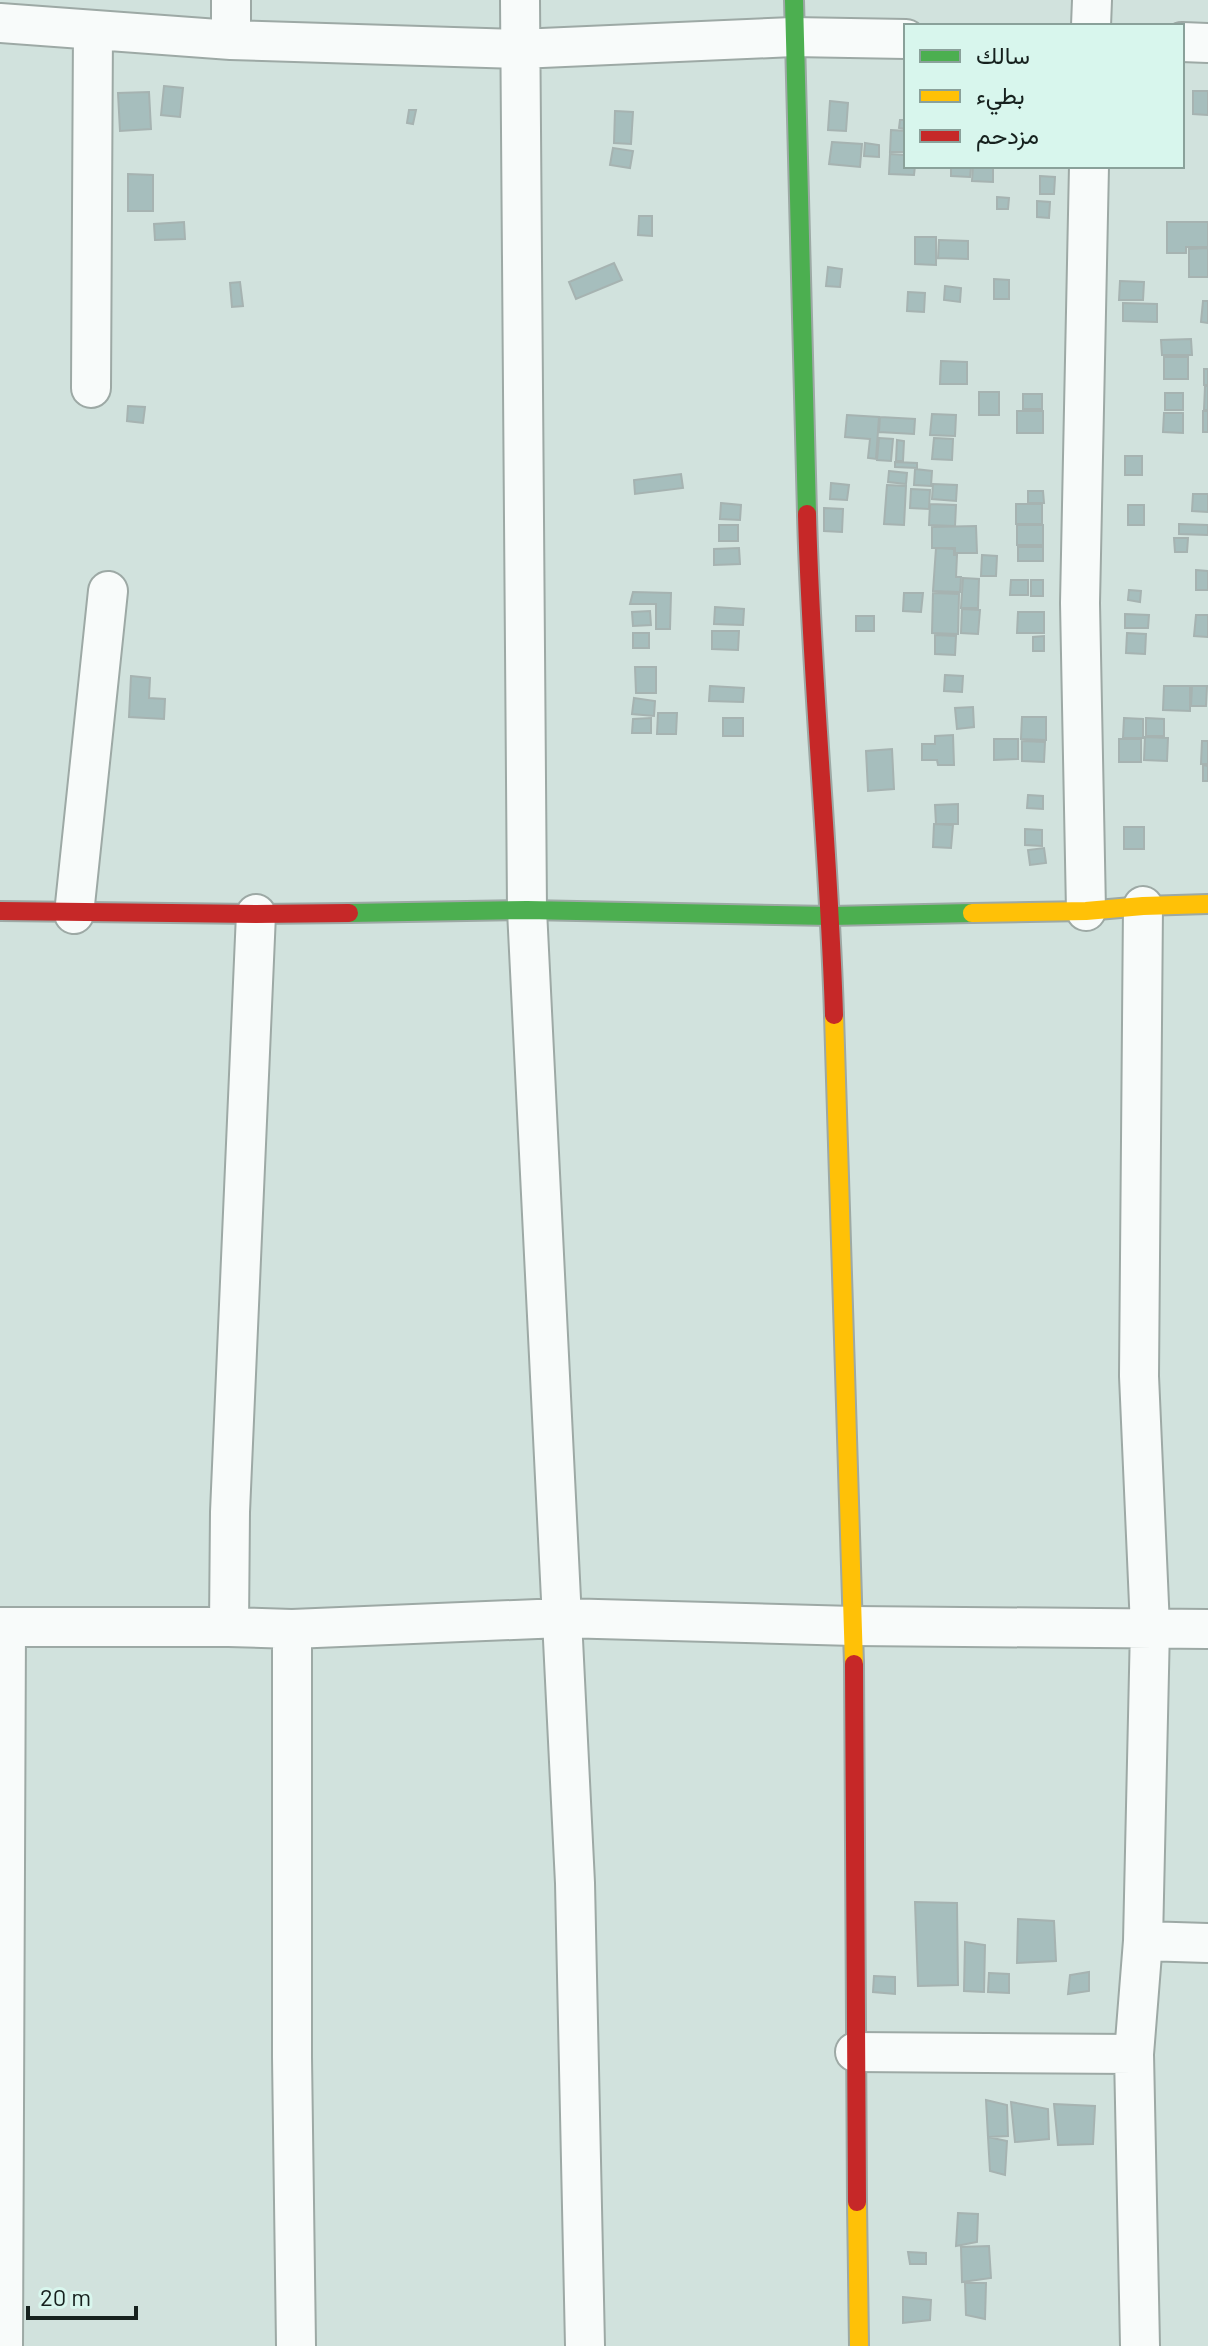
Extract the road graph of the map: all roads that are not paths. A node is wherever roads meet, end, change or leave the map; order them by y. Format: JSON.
{"nodes":[{"id":1,"x":231,"y":0,"type":"edge"},
{"id":2,"x":520,"y":0,"type":"edge"},
{"id":3,"x":794,"y":0,"type":"edge"},
{"id":4,"x":1092,"y":0,"type":"edge"},
{"id":5,"x":0,"y":23,"type":"edge"},
{"id":6,"x":1091,"y":24,"type":"edge"},
{"id":7,"x":93,"y":30,"type":"junction"},
{"id":8,"x":793,"y":37,"type":"junction"},
{"id":9,"x":904,"y":39,"type":"edge"},
{"id":10,"x":231,"y":40,"type":"junction"},
{"id":11,"x":1184,"y":42,"type":"edge"},
{"id":12,"x":1208,"y":43,"type":"edge"},
{"id":13,"x":519,"y":49,"type":"junction"},
{"id":14,"x":1089,"y":168,"type":"edge"},
{"id":15,"x":91,"y":388,"type":"dead end"},
{"id":16,"x":108,"y":591,"type":"dead end"},
{"id":17,"x":1208,"y":904,"type":"edge"},
{"id":18,"x":1143,"y":906,"type":"junction"},
{"id":19,"x":527,"y":910,"type":"junction"},
{"id":20,"x":0,"y":911,"type":"edge"},
{"id":21,"x":1086,"y":911,"type":"junction"},
{"id":22,"x":74,"y":914,"type":"junction"},
{"id":23,"x":256,"y":914,"type":"junction"},
{"id":24,"x":831,"y":916,"type":"junction"},
{"id":25,"x":561,"y":1618,"type":"junction"},
{"id":26,"x":854,"y":1626,"type":"junction"},
{"id":27,"x":3,"y":1627,"type":"edge"},
{"id":28,"x":229,"y":1627,"type":"junction"},
{"id":29,"x":1150,"y":1627,"type":"junction"},
{"id":30,"x":292,"y":1629,"type":"junction"},
{"id":31,"x":1208,"y":1629,"type":"edge"},
{"id":32,"x":1143,"y":1941,"type":"junction"},
{"id":33,"x":1208,"y":1943,"type":"edge"},
{"id":34,"x":855,"y":2052,"type":"junction"},
{"id":35,"x":1134,"y":2054,"type":"junction"},
{"id":36,"x":3,"y":2346,"type":"edge"},
{"id":37,"x":296,"y":2346,"type":"edge"},
{"id":38,"x":585,"y":2346,"type":"edge"},
{"id":39,"x":859,"y":2346,"type":"edge"},
{"id":40,"x":1140,"y":2346,"type":"edge"}],
"edges":[{"from":1,"to":10,"type":"street"},
{"from":2,"to":13,"type":"street"},
{"from":3,"to":8,"type":"street"},
{"from":4,"to":6,"type":"street"},
{"from":5,"to":7,"type":"street"},
{"from":7,"to":10,"type":"street"},
{"from":7,"to":15,"type":"street"},
{"from":8,"to":9,"type":"street"},
{"from":8,"to":13,"type":"street"},
{"from":8,"to":24,"type":"street"},
{"from":10,"to":13,"type":"street"},
{"from":11,"to":12,"type":"street"},
{"from":13,"to":19,"type":"street"},
{"from":14,"to":21,"type":"street"},
{"from":16,"to":22,"type":"street"},
{"from":17,"to":18,"type":"street"},
{"from":18,"to":21,"type":"street"},
{"from":18,"to":29,"type":"street"},
{"from":19,"to":23,"type":"street"},
{"from":19,"to":24,"type":"street"},
{"from":19,"to":25,"type":"street"},
{"from":20,"to":22,"type":"street"},
{"from":21,"to":24,"type":"street"},
{"from":22,"to":23,"type":"street"},
{"from":23,"to":28,"type":"street"},
{"from":24,"to":26,"type":"street"},
{"from":25,"to":26,"type":"street"},
{"from":25,"to":30,"type":"street"},
{"from":25,"to":38,"type":"street"},
{"from":26,"to":29,"type":"street"},
{"from":26,"to":34,"type":"street"},
{"from":27,"to":28,"type":"street"},
{"from":27,"to":36,"type":"street"},
{"from":28,"to":30,"type":"street"},
{"from":29,"to":31,"type":"street"},
{"from":29,"to":32,"type":"street"},
{"from":30,"to":37,"type":"street"},
{"from":32,"to":33,"type":"street"},
{"from":32,"to":35,"type":"street"},
{"from":34,"to":35,"type":"street"},
{"from":34,"to":39,"type":"street"},
{"from":35,"to":40,"type":"street"}]}
